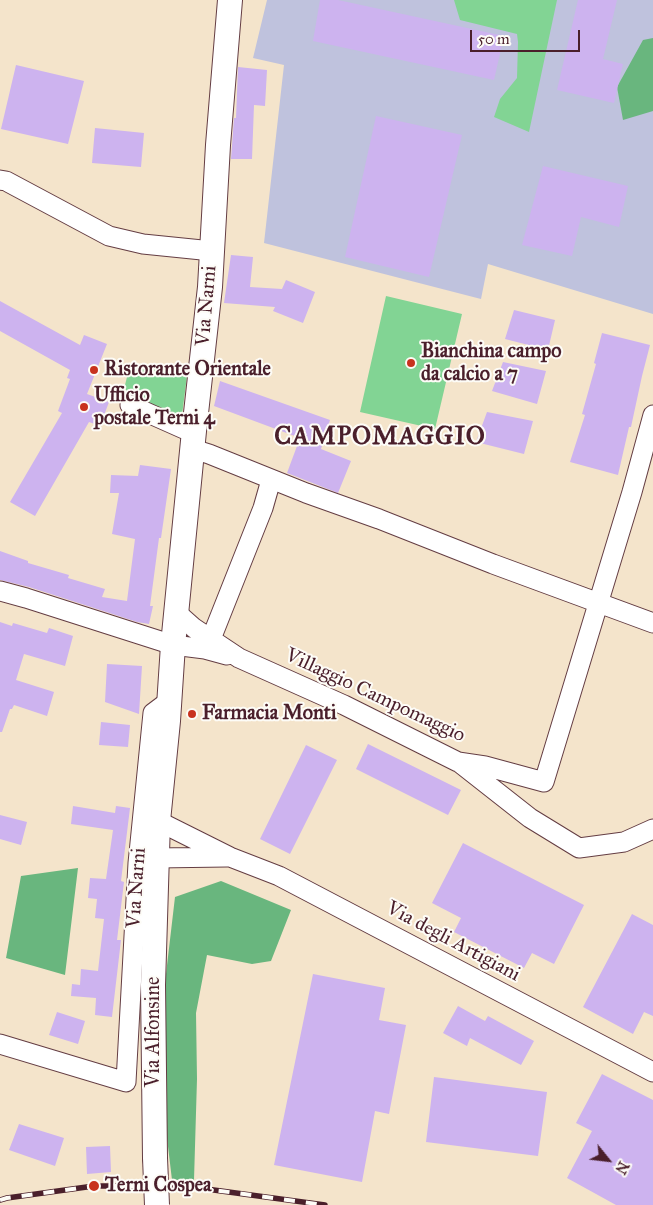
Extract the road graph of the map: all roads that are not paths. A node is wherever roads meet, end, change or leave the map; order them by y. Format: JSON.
{"nodes":[{"id":1,"x":230,"y":0,"type":"edge"},
{"id":2,"x":0,"y":180,"type":"edge"},
{"id":3,"x":212,"y":251,"type":"junction"},
{"id":4,"x":130,"y":405,"type":"dead end"},
{"id":5,"x":653,"y":415,"type":"edge"},
{"id":6,"x":193,"y":440,"type":"junction"},
{"id":7,"x":271,"y":480,"type":"junction"},
{"id":8,"x":0,"y":590,"type":"edge"},
{"id":9,"x":598,"y":603,"type":"junction"},
{"id":10,"x":176,"y":612,"type":"junction"},
{"id":11,"x":653,"y":623,"type":"edge"},
{"id":12,"x":211,"y":639,"type":"junction"},
{"id":13,"x":173,"y":645,"type":"junction"},
{"id":14,"x":239,"y":658,"type":"junction"},
{"id":15,"x":169,"y":701,"type":"junction"},
{"id":16,"x":458,"y":762,"type":"junction"},
{"id":17,"x":158,"y":821,"type":"junction"},
{"id":18,"x":653,"y":829,"type":"edge"},
{"id":19,"x":230,"y":857,"type":"junction"},
{"id":20,"x":156,"y":858,"type":"junction"},
{"id":21,"x":0,"y":1044,"type":"edge"},
{"id":22,"x":653,"y":1072,"type":"edge"},
{"id":23,"x":157,"y":1205,"type":"edge"}],
"edges":[{"from":1,"to":3,"type":"main road","name":"Via Narni"},
{"from":2,"to":3,"type":"street"},
{"from":3,"to":6,"type":"main road","name":"Via Narni"},
{"from":4,"to":6,"type":"street"},
{"from":5,"to":9,"type":"street","name":"Villaggio Campomaggio"},
{"from":6,"to":7,"type":"street"},
{"from":6,"to":10,"type":"main road","name":"Via Narni"},
{"from":7,"to":9,"type":"street"},
{"from":7,"to":12,"type":"street"},
{"from":8,"to":13,"type":"street","name":"Villaggio Campomaggio"},
{"from":9,"to":11,"type":"street"},
{"from":9,"to":16,"type":"street","name":"Villaggio Campomaggio"},
{"from":10,"to":12,"type":"street","name":"Villaggio Campomaggio"},
{"from":10,"to":13,"type":"main road","name":"Via Narni"},
{"from":12,"to":14,"type":"street","name":"Villaggio Campomaggio"},
{"from":13,"to":14,"type":"street","name":"Villaggio Campomaggio"},
{"from":13,"to":15,"type":"main road","name":"Via Narni"},
{"from":14,"to":16,"type":"street","name":"Villaggio Campomaggio"},
{"from":15,"to":17,"type":"main road","name":"Via Narni"},
{"from":15,"to":21,"type":"street","name":"Via Narni"},
{"from":16,"to":18,"type":"street"},
{"from":17,"to":19,"type":"street","name":"Via degli Artigiani"},
{"from":17,"to":20,"type":"main road","name":"Via Narni"},
{"from":19,"to":20,"type":"street","name":"Via degli Artigiani"},
{"from":19,"to":22,"type":"street","name":"Via degli Artigiani"},
{"from":20,"to":23,"type":"main road","name":"Via Alfonsine","bridge":true}]}
